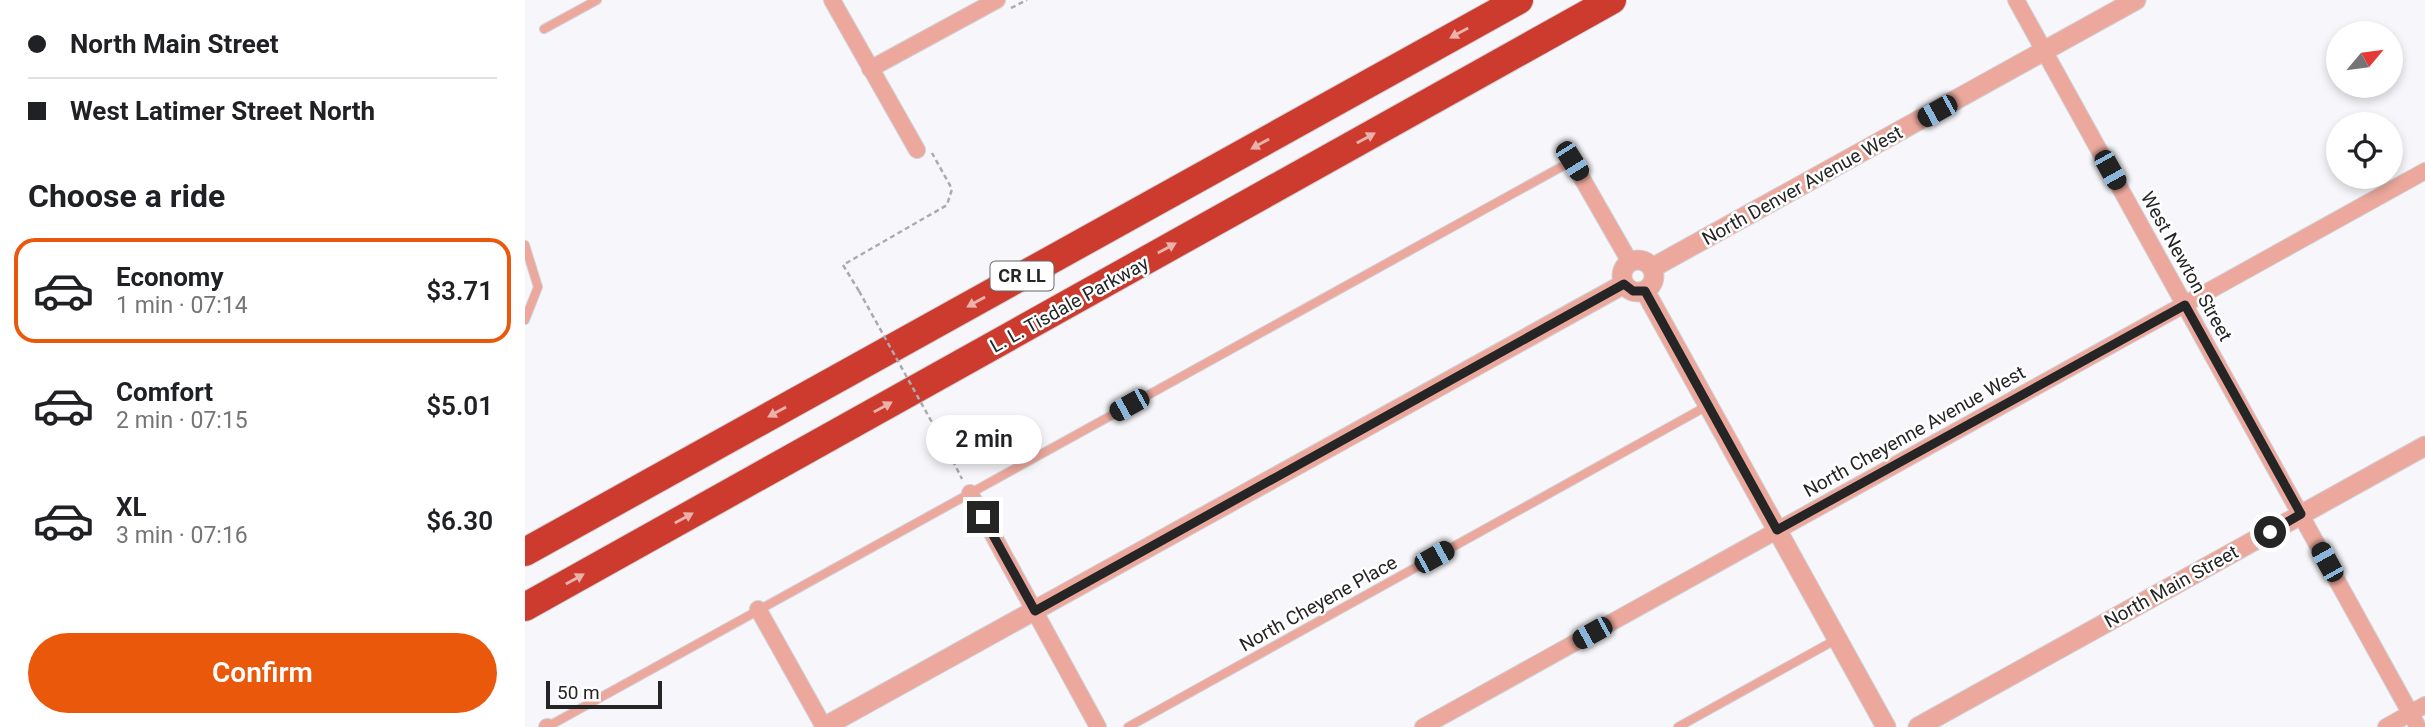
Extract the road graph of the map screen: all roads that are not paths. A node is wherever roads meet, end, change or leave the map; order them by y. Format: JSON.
{"nodes":[{"id":1,"x":597,"y":0,"type":"edge"},
{"id":2,"x":832,"y":0,"type":"edge"},
{"id":3,"x":997,"y":0,"type":"edge"},
{"id":4,"x":1518,"y":0,"type":"edge"},
{"id":5,"x":1612,"y":0,"type":"edge"},
{"id":6,"x":2016,"y":0,"type":"edge"},
{"id":7,"x":2136,"y":0,"type":"edge"},
{"id":8,"x":544,"y":29,"type":"dead end"},
{"id":9,"x":2044,"y":52,"type":"junction"},
{"id":10,"x":870,"y":69,"type":"junction"},
{"id":11,"x":923,"y":149,"type":"road end"},
{"id":12,"x":1572,"y":161,"type":"joint"},
{"id":13,"x":2425,"y":171,"type":"edge"},
{"id":14,"x":525,"y":245,"type":"edge"},
{"id":15,"x":1630,"y":262,"type":"junction"},
{"id":16,"x":1652,"y":268,"type":"junction"},
{"id":17,"x":1624,"y":284,"type":"junction"},
{"id":18,"x":1645,"y":291,"type":"junction"},
{"id":19,"x":2185,"y":305,"type":"junction"},
{"id":20,"x":525,"y":320,"type":"edge"},
{"id":21,"x":1707,"y":406,"type":"junction"},
{"id":22,"x":2425,"y":446,"type":"edge"},
{"id":23,"x":967,"y":487,"type":"junction"},
{"id":24,"x":2301,"y":514,"type":"junction"},
{"id":25,"x":1777,"y":530,"type":"junction"},
{"id":26,"x":525,"y":552,"type":"edge"},
{"id":27,"x":525,"y":607,"type":"edge"},
{"id":28,"x":758,"y":609,"type":"junction"},
{"id":29,"x":1035,"y":611,"type":"junction"},
{"id":30,"x":1837,"y":639,"type":"junction"},
{"id":31,"x":2418,"y":715,"type":"edge"},
{"id":32,"x":547,"y":727,"type":"edge"},
{"id":33,"x":824,"y":727,"type":"edge"},
{"id":34,"x":1098,"y":727,"type":"edge"},
{"id":35,"x":1128,"y":727,"type":"edge"},
{"id":36,"x":1423,"y":727,"type":"edge"},
{"id":37,"x":1678,"y":727,"type":"edge"},
{"id":38,"x":1886,"y":727,"type":"edge"},
{"id":39,"x":1918,"y":727,"type":"edge"},
{"id":40,"x":2386,"y":727,"type":"edge"}],
"edges":[{"from":1,"to":8,"type":"lane"},
{"from":2,"to":10,"type":"street"},
{"from":3,"to":10,"type":"street"},
{"from":4,"to":26,"type":"highway","number":"CR LL","one_way":true},
{"from":27,"to":5,"type":"highway","name":"L. L. Tisdale Parkway","number":"CR LL","one_way":true},
{"from":6,"to":9,"type":"street","name":"West Newton Street"},
{"from":7,"to":9,"type":"street","name":"North Denver Avenue West"},
{"from":9,"to":16,"type":"street","name":"North Denver Avenue West"},
{"from":9,"to":19,"type":"street","name":"West Newton Street"},
{"from":10,"to":11,"type":"street"},
{"from":12,"to":15,"type":"street"},
{"from":12,"to":23,"type":"lane"},
{"from":13,"to":19,"type":"street","name":"North Cheyenne Avenue West"},
{"from":14,"to":20,"type":"lane"},
{"from":15,"to":16,"type":"street"},
{"from":15,"to":17,"type":"street"},
{"from":16,"to":18,"type":"street"},
{"from":17,"to":18,"type":"street"},
{"from":17,"to":29,"type":"street"},
{"from":18,"to":21,"type":"street"},
{"from":19,"to":24,"type":"street","name":"West Newton Street"},
{"from":19,"to":25,"type":"street","name":"North Cheyenne Avenue West"},
{"from":21,"to":25,"type":"street"},
{"from":21,"to":35,"type":"lane","name":"North Cheyene Place"},
{"from":22,"to":24,"type":"street","name":"North Main Street"},
{"from":23,"to":28,"type":"lane"},
{"from":23,"to":29,"type":"street"},
{"from":24,"to":31,"type":"street","name":"West Newton Street"},
{"from":24,"to":39,"type":"street","name":"North Main Street"},
{"from":25,"to":30,"type":"street"},
{"from":25,"to":36,"type":"street","name":"North Cheyenne Avenue West"},
{"from":28,"to":32,"type":"lane"},
{"from":28,"to":33,"type":"street"},
{"from":29,"to":33,"type":"street"},
{"from":29,"to":34,"type":"street"},
{"from":30,"to":37,"type":"lane"},
{"from":30,"to":38,"type":"street"},
{"from":31,"to":40,"type":"street"}]}
